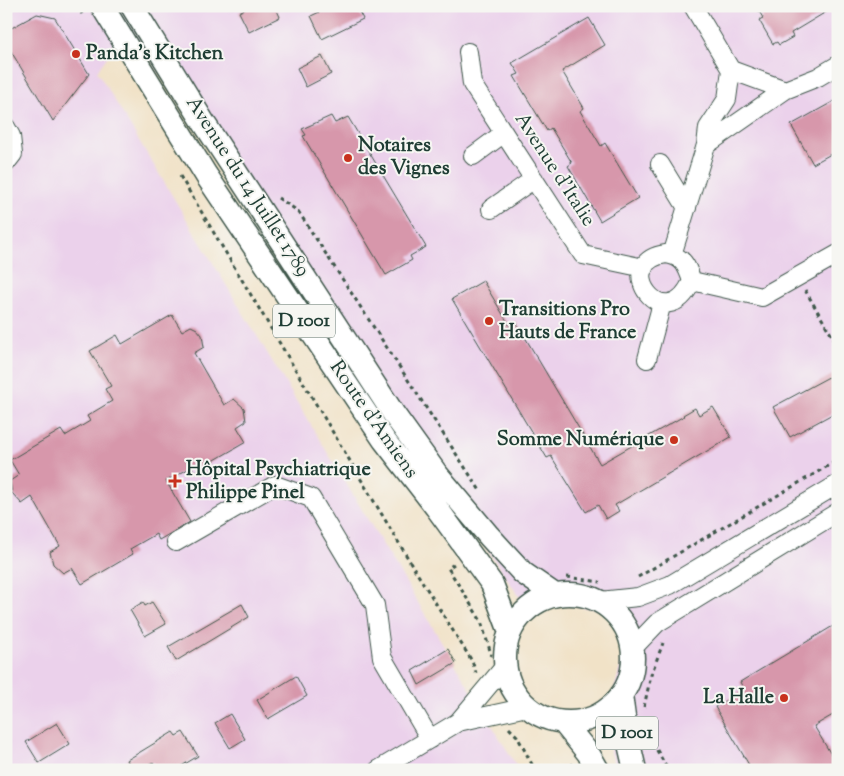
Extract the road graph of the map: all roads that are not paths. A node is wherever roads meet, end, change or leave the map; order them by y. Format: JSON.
{"nodes":[{"id":1,"x":132,"y":6,"type":"edge"},
{"id":2,"x":693,"y":6,"type":"edge"},
{"id":3,"x":92,"y":10,"type":"edge"},
{"id":4,"x":468,"y":52,"type":"dead end"},
{"id":5,"x":838,"y":65,"type":"edge"},
{"id":6,"x":731,"y":70,"type":"junction"},
{"id":7,"x":785,"y":90,"type":"junction"},
{"id":8,"x":6,"y":127,"type":"edge"},
{"id":9,"x":504,"y":133,"type":"junction"},
{"id":10,"x":706,"y":145,"type":"junction"},
{"id":11,"x":473,"y":156,"type":"dead end"},
{"id":12,"x":6,"y":163,"type":"edge"},
{"id":13,"x":660,"y":164,"type":"dead end"},
{"id":14,"x":534,"y":179,"type":"junction"},
{"id":15,"x":687,"y":208,"type":"junction"},
{"id":16,"x":491,"y":209,"type":"dead end"},
{"id":17,"x":838,"y":254,"type":"edge"},
{"id":18,"x":672,"y":255,"type":"junction"},
{"id":19,"x":644,"y":268,"type":"junction"},
{"id":20,"x":692,"y":281,"type":"junction"},
{"id":21,"x":662,"y":303,"type":"junction"},
{"id":22,"x":647,"y":359,"type":"dead end"},
{"id":23,"x":838,"y":484,"type":"edge"},
{"id":24,"x":838,"y":512,"type":"edge"},
{"id":25,"x":176,"y":542,"type":"dead end"},
{"id":26,"x":558,"y":584,"type":"junction"},
{"id":27,"x":602,"y":592,"type":"junction"},
{"id":28,"x":510,"y":632,"type":"junction"},
{"id":29,"x":633,"y":648,"type":"junction"},
{"id":30,"x":505,"y":666,"type":"junction"},
{"id":31,"x":621,"y":695,"type":"junction"},
{"id":32,"x":527,"y":707,"type":"junction"},
{"id":33,"x":458,"y":722,"type":"junction"},
{"id":34,"x":563,"y":722,"type":"junction"},
{"id":35,"x":430,"y":739,"type":"junction"},
{"id":36,"x":378,"y":770,"type":"edge"},
{"id":37,"x":598,"y":770,"type":"edge"},
{"id":38,"x":635,"y":770,"type":"edge"}],
"edges":[{"from":1,"to":26,"type":"main road","name":"Avenue du 14 Juillet 1789","number":"D 1001"},
{"from":2,"to":6,"type":"street"},
{"from":3,"to":28,"type":"main road","name":"Route d'Amiens","number":"D 1001"},
{"from":4,"to":9,"type":"street","name":"Avenue d'Italie"},
{"from":5,"to":7,"type":"street"},
{"from":6,"to":7,"type":"street"},
{"from":6,"to":10,"type":"street"},
{"from":7,"to":10,"type":"street"},
{"from":8,"to":12,"type":"street"},
{"from":9,"to":11,"type":"street"},
{"from":9,"to":14,"type":"street","name":"Avenue d'Italie"},
{"from":10,"to":15,"type":"street"},
{"from":13,"to":15,"type":"street"},
{"from":14,"to":16,"type":"street"},
{"from":14,"to":19,"type":"street","name":"Avenue d'Italie"},
{"from":15,"to":18,"type":"street"},
{"from":17,"to":20,"type":"street"},
{"from":18,"to":19,"type":"street"},
{"from":18,"to":20,"type":"street"},
{"from":19,"to":21,"type":"street"},
{"from":20,"to":21,"type":"street"},
{"from":21,"to":22,"type":"street"},
{"from":23,"to":27,"type":"street"},
{"from":24,"to":29,"type":"street"},
{"from":25,"to":35,"type":"street"},
{"from":26,"to":27,"type":"main road"},
{"from":26,"to":28,"type":"main road"},
{"from":27,"to":29,"type":"main road"},
{"from":28,"to":30,"type":"main road"},
{"from":29,"to":31,"type":"main road"},
{"from":30,"to":32,"type":"main road"},
{"from":30,"to":33,"type":"street"},
{"from":31,"to":34,"type":"main road"},
{"from":31,"to":38,"type":"main road","number":"D 1001"},
{"from":32,"to":33,"type":"street"},
{"from":32,"to":34,"type":"main road"},
{"from":33,"to":35,"type":"street"},
{"from":34,"to":37,"type":"main road","number":"D 1001"},
{"from":35,"to":36,"type":"street"}]}
